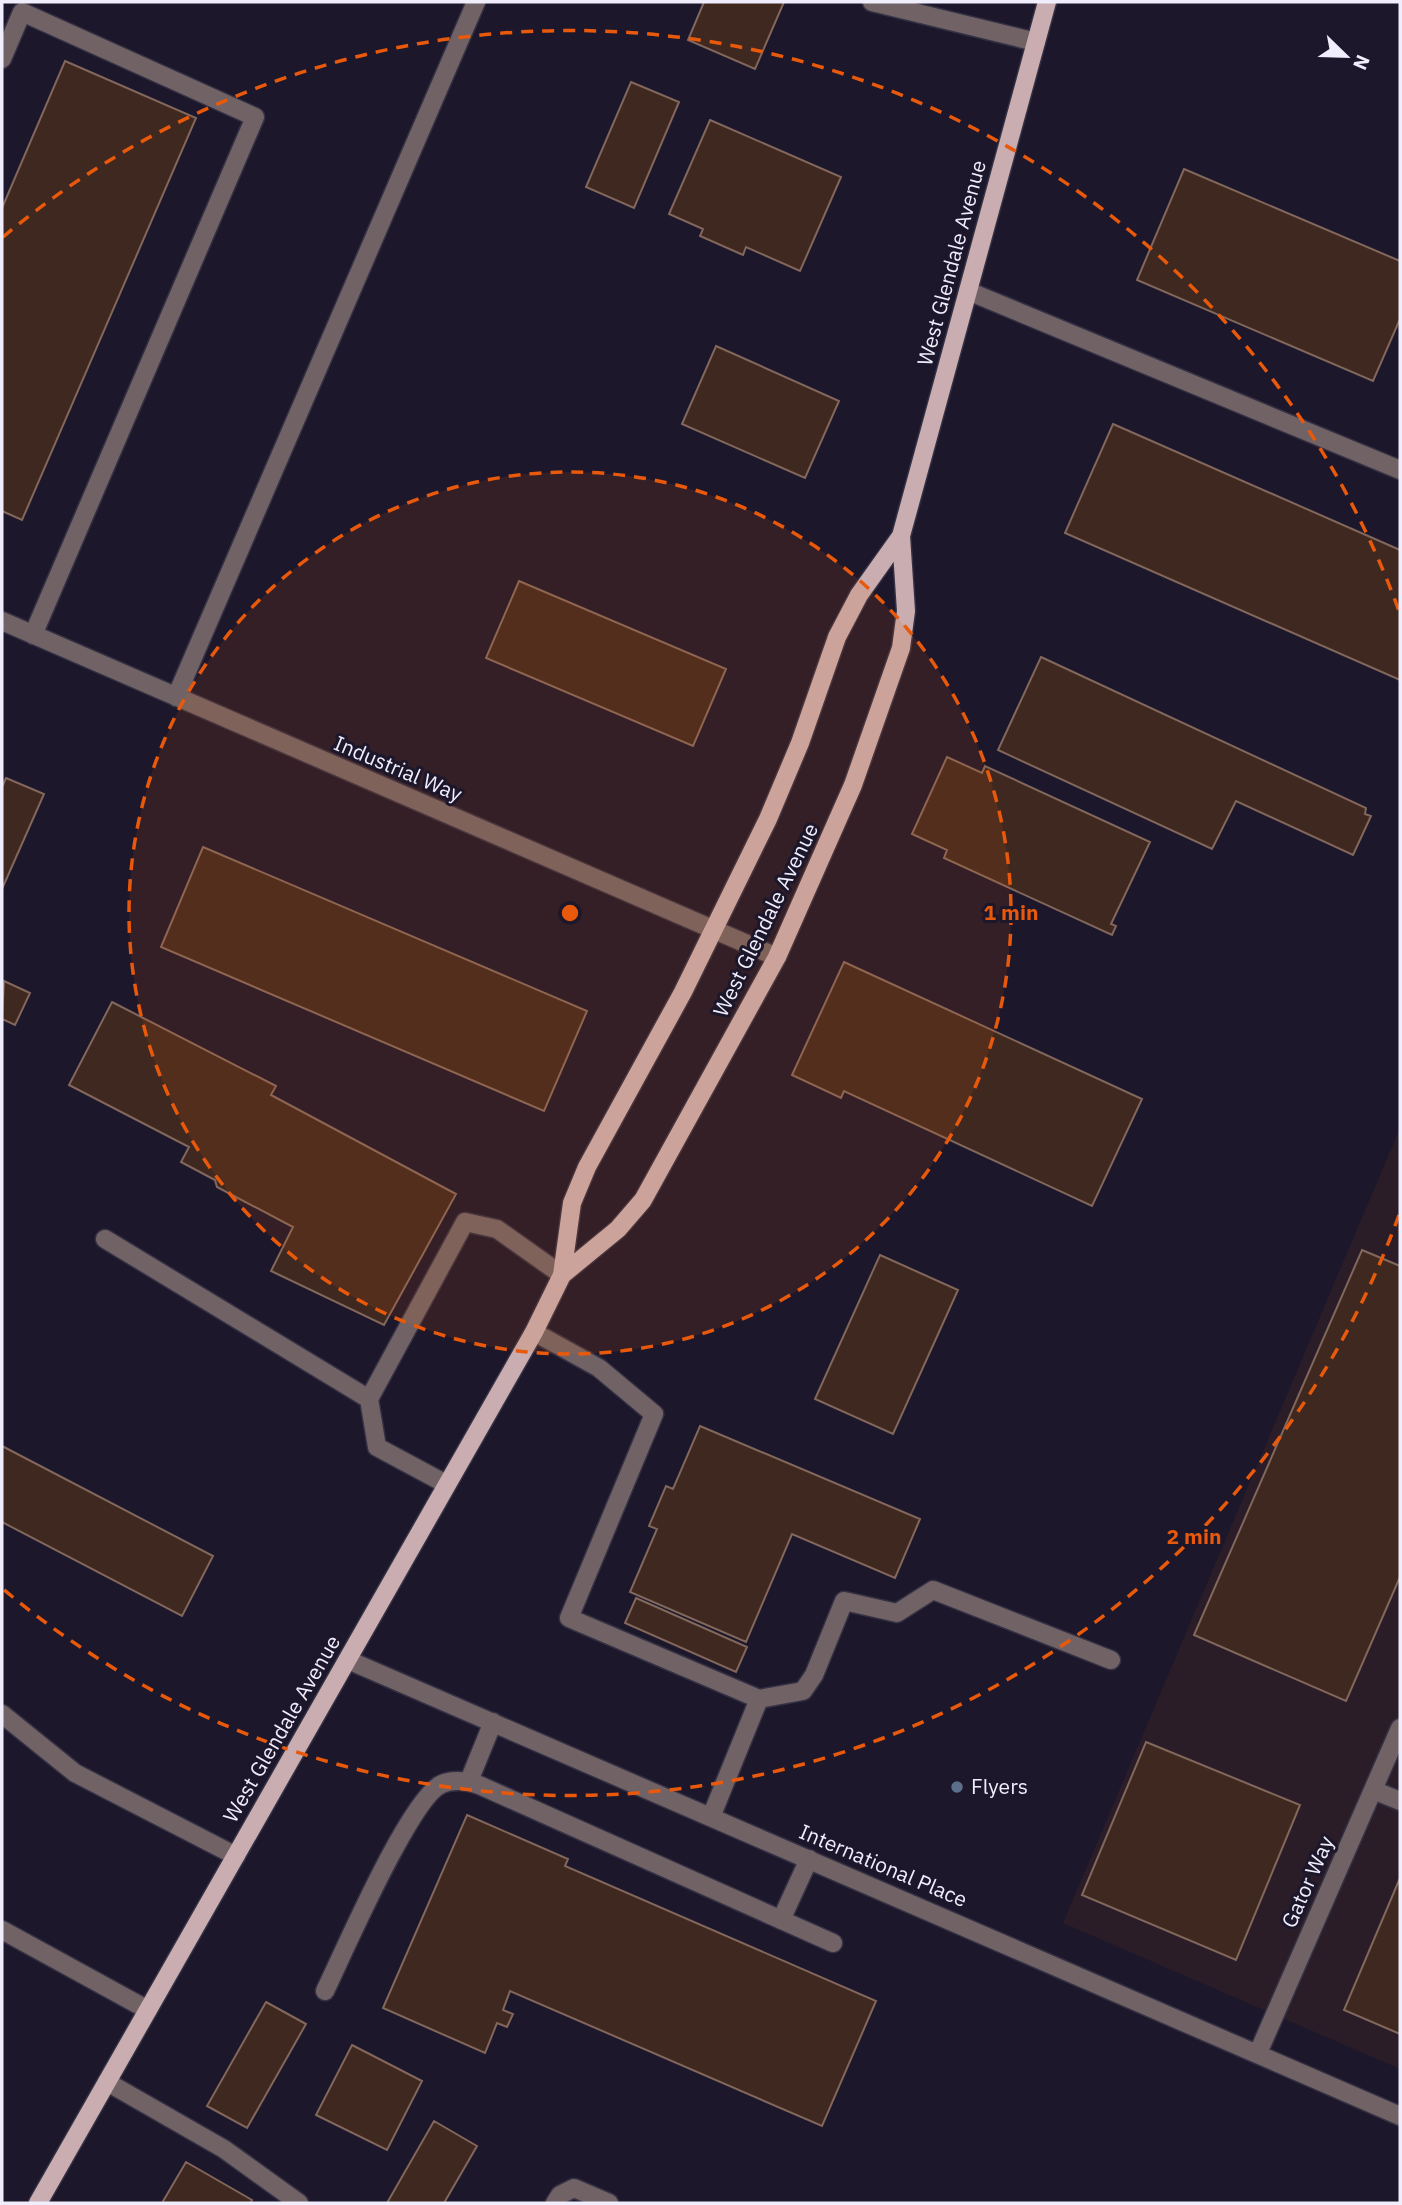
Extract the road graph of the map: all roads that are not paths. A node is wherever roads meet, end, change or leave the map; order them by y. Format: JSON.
{"nodes":[{"id":1,"x":476,"y":2,"type":"edge"},
{"id":2,"x":872,"y":2,"type":"edge"},
{"id":3,"x":1047,"y":2,"type":"edge"},
{"id":4,"x":1036,"y":42,"type":"junction"},
{"id":5,"x":2,"y":59,"type":"edge"},
{"id":6,"x":968,"y":291,"type":"junction"},
{"id":7,"x":1400,"y":470,"type":"edge"},
{"id":8,"x":901,"y":536,"type":"junction"},
{"id":9,"x":2,"y":621,"type":"edge"},
{"id":10,"x":33,"y":635,"type":"junction"},
{"id":11,"x":176,"y":697,"type":"junction"},
{"id":12,"x":715,"y":930,"type":"junction"},
{"id":13,"x":777,"y":957,"type":"junction"},
{"id":14,"x":105,"y":1239,"type":"dead end"},
{"id":15,"x":562,"y":1275,"type":"junction"},
{"id":16,"x":534,"y":1332,"type":"junction"},
{"id":17,"x":369,"y":1399,"type":"junction"},
{"id":18,"x":446,"y":1484,"type":"junction"},
{"id":19,"x":348,"y":1660,"type":"junction"},
{"id":20,"x":1111,"y":1660,"type":"dead end"},
{"id":21,"x":759,"y":1699,"type":"junction"},
{"id":22,"x":2,"y":1714,"type":"edge"},
{"id":23,"x":493,"y":1722,"type":"junction"},
{"id":24,"x":1400,"y":1728,"type":"edge"},
{"id":25,"x":469,"y":1781,"type":"junction"},
{"id":26,"x":1373,"y":1790,"type":"junction"},
{"id":27,"x":1400,"y":1801,"type":"edge"},
{"id":28,"x":711,"y":1817,"type":"junction"},
{"id":29,"x":236,"y":1856,"type":"junction"},
{"id":30,"x":809,"y":1859,"type":"junction"},
{"id":31,"x":781,"y":1920,"type":"junction"},
{"id":32,"x":2,"y":1930,"type":"edge"},
{"id":33,"x":833,"y":1943,"type":"dead end"},
{"id":34,"x":325,"y":1991,"type":"dead end"},
{"id":35,"x":148,"y":2010,"type":"junction"},
{"id":36,"x":1258,"y":2053,"type":"junction"},
{"id":37,"x":107,"y":2082,"type":"junction"},
{"id":38,"x":1400,"y":2116,"type":"edge"},
{"id":39,"x":38,"y":2203,"type":"edge"},
{"id":40,"x":299,"y":2203,"type":"edge"},
{"id":41,"x":555,"y":2203,"type":"edge"},
{"id":42,"x":609,"y":2203,"type":"edge"}],
"edges":[{"from":1,"to":11,"type":"street"},
{"from":2,"to":4,"type":"street"},
{"from":3,"to":4,"type":"main road","name":"West Glendale Avenue"},
{"from":4,"to":6,"type":"main road","name":"West Glendale Avenue"},
{"from":5,"to":10,"type":"street"},
{"from":6,"to":7,"type":"street"},
{"from":6,"to":8,"type":"main road","name":"West Glendale Avenue"},
{"from":8,"to":12,"type":"main road","name":"West Glendale Avenue"},
{"from":8,"to":13,"type":"main road","name":"West Glendale Avenue"},
{"from":9,"to":10,"type":"street","name":"Industrial Way"},
{"from":10,"to":11,"type":"street","name":"Industrial Way"},
{"from":11,"to":12,"type":"street","name":"Industrial Way"},
{"from":12,"to":13,"type":"street","name":"Industrial Way"},
{"from":12,"to":15,"type":"main road","name":"West Glendale Avenue"},
{"from":13,"to":15,"type":"main road","name":"West Glendale Avenue"},
{"from":14,"to":17,"type":"street"},
{"from":15,"to":16,"type":"main road","name":"West Glendale Avenue"},
{"from":15,"to":17,"type":"street"},
{"from":16,"to":18,"type":"main road","name":"West Glendale Avenue"},
{"from":16,"to":21,"type":"street"},
{"from":17,"to":18,"type":"street"},
{"from":18,"to":19,"type":"main road","name":"West Glendale Avenue"},
{"from":19,"to":23,"type":"street","name":"International Place"},
{"from":19,"to":29,"type":"main road","name":"West Glendale Avenue"},
{"from":20,"to":21,"type":"street"},
{"from":21,"to":28,"type":"street"},
{"from":22,"to":29,"type":"street"},
{"from":23,"to":25,"type":"street"},
{"from":23,"to":28,"type":"street","name":"International Place"},
{"from":24,"to":26,"type":"street","name":"Gator Way"},
{"from":25,"to":31,"type":"street"},
{"from":25,"to":34,"type":"street"},
{"from":26,"to":27,"type":"street"},
{"from":26,"to":36,"type":"street","name":"Gator Way"},
{"from":28,"to":30,"type":"street","name":"International Place"},
{"from":29,"to":35,"type":"main road","name":"West Glendale Avenue"},
{"from":30,"to":31,"type":"street"},
{"from":30,"to":36,"type":"street","name":"International Place"},
{"from":31,"to":33,"type":"street"},
{"from":32,"to":35,"type":"street"},
{"from":35,"to":37,"type":"main road","name":"West Glendale Avenue"},
{"from":36,"to":38,"type":"street","name":"International Place"},
{"from":37,"to":39,"type":"main road","name":"West Glendale Avenue"},
{"from":37,"to":40,"type":"street"},
{"from":41,"to":42,"type":"street"}]}
